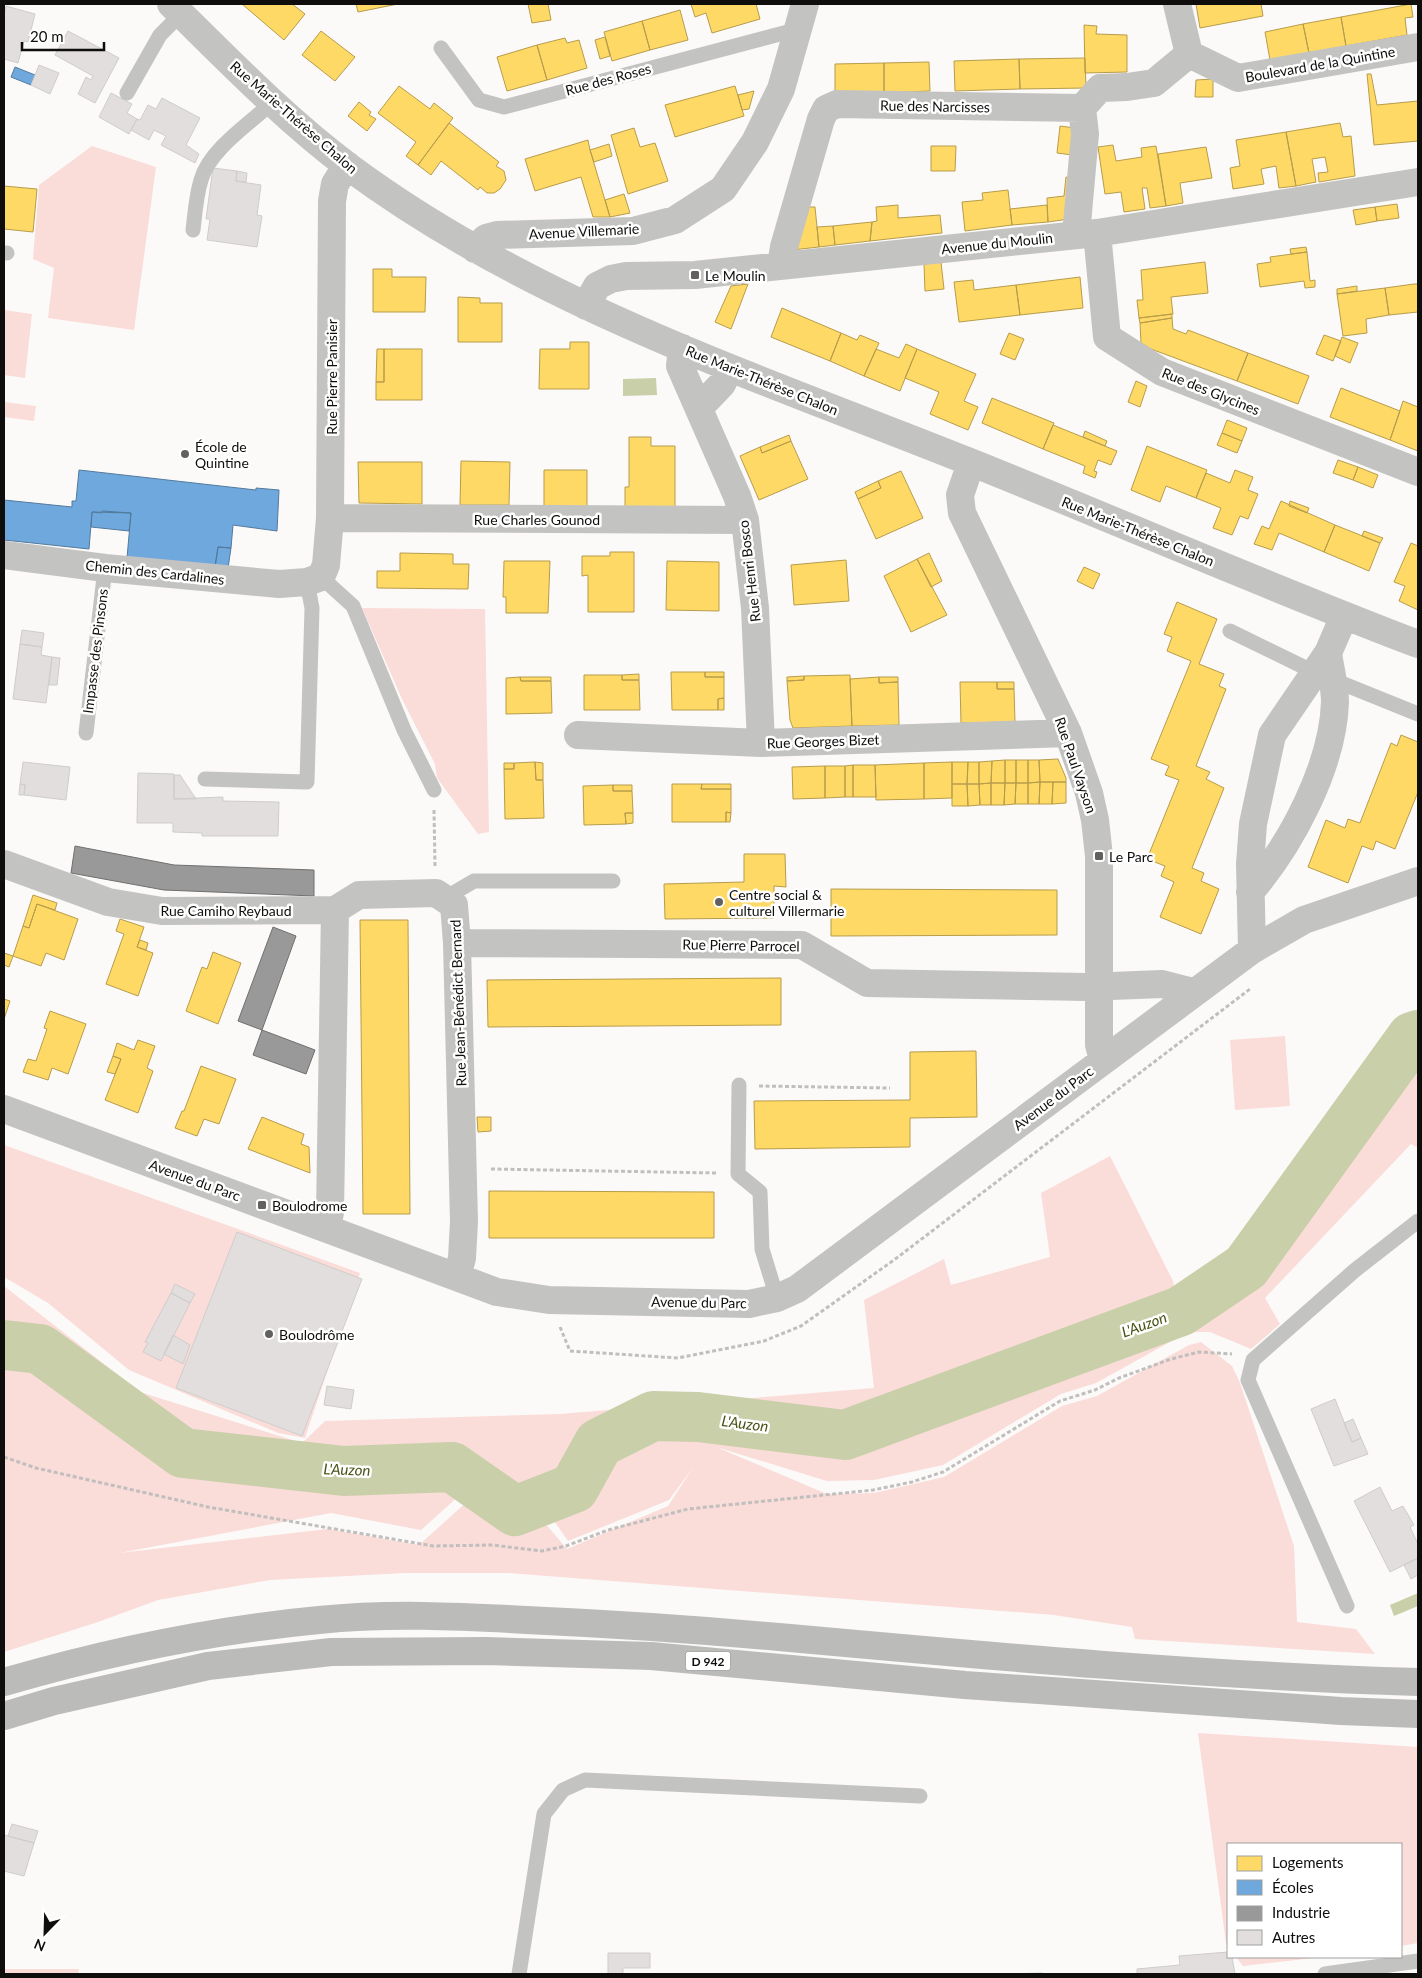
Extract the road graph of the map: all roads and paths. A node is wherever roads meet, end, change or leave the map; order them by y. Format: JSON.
{"nodes":[{"id":1,"x":1177,"y":4,"type":"edge"},
{"id":2,"x":176,"y":9,"type":"edge"},
{"id":3,"x":802,"y":16,"type":"edge"},
{"id":4,"x":1418,"y":47,"type":"edge"},
{"id":5,"x":440,"y":48,"type":"dead end"},
{"id":6,"x":1188,"y":54,"type":"junction"},
{"id":7,"x":127,"y":93,"type":"dead end"},
{"id":8,"x":273,"y":102,"type":"junction"},
{"id":9,"x":1082,"y":108,"type":"junction"},
{"id":10,"x":347,"y":165,"type":"junction"},
{"id":11,"x":1418,"y":182,"type":"edge"},
{"id":12,"x":193,"y":230,"type":"dead end"},
{"id":13,"x":1086,"y":234,"type":"junction"},
{"id":14,"x":475,"y":249,"type":"junction"},
{"id":15,"x":781,"y":265,"type":"junction"},
{"id":16,"x":586,"y":306,"type":"junction"},
{"id":17,"x":682,"y":348,"type":"junction"},
{"id":18,"x":730,"y":368,"type":"junction"},
{"id":19,"x":699,"y":408,"type":"junction"},
{"id":20,"x":971,"y":463,"type":"junction"},
{"id":21,"x":1418,"y":472,"type":"edge"},
{"id":22,"x":330,"y":518,"type":"junction"},
{"id":23,"x":745,"y":520,"type":"junction"},
{"id":24,"x":4,"y":555,"type":"edge"},
{"id":25,"x":105,"y":568,"type":"junction"},
{"id":26,"x":314,"y":579,"type":"junction"},
{"id":27,"x":1344,"y":616,"type":"junction"},
{"id":28,"x":1230,"y":631,"type":"dead end"},
{"id":29,"x":1418,"y":644,"type":"edge"},
{"id":30,"x":1324,"y":668,"type":"junction"},
{"id":31,"x":1418,"y":714,"type":"edge"},
{"id":32,"x":86,"y":733,"type":"dead end"},
{"id":33,"x":1068,"y":733,"type":"junction"},
{"id":34,"x":578,"y":735,"type":"dead end"},
{"id":35,"x":761,"y":742,"type":"junction"},
{"id":36,"x":206,"y":779,"type":"dead end"},
{"id":37,"x":434,"y":790,"type":"joint"},
{"id":38,"x":4,"y":864,"type":"edge"},
{"id":39,"x":613,"y":880,"type":"dead end"},
{"id":40,"x":1418,"y":881,"type":"edge"},
{"id":41,"x":1250,"y":892,"type":"junction"},
{"id":42,"x":440,"y":895,"type":"junction"},
{"id":43,"x":335,"y":910,"type":"junction"},
{"id":44,"x":457,"y":944,"type":"junction"},
{"id":45,"x":1252,"y":950,"type":"junction"},
{"id":46,"x":1100,"y":986,"type":"junction"},
{"id":47,"x":1193,"y":992,"type":"junction"},
{"id":48,"x":1103,"y":1060,"type":"junction"},
{"id":49,"x":738,"y":1086,"type":"joint"},
{"id":50,"x":890,"y":1088,"type":"dead end"},
{"id":51,"x":4,"y":1109,"type":"edge"},
{"id":52,"x":463,"y":1169,"type":"junction"},
{"id":53,"x":738,"y":1174,"type":"junction"},
{"id":54,"x":1418,"y":1221,"type":"edge"},
{"id":55,"x":327,"y":1230,"type":"junction"},
{"id":56,"x":457,"y":1277,"type":"junction"},
{"id":57,"x":777,"y":1298,"type":"junction"},
{"id":58,"x":1253,"y":1360,"type":"junction"},
{"id":59,"x":4,"y":1457,"type":"edge"},
{"id":60,"x":1347,"y":1606,"type":"dead end"},
{"id":61,"x":4,"y":1682,"type":"edge"},
{"id":62,"x":1418,"y":1682,"type":"edge"},
{"id":63,"x":1418,"y":1714,"type":"edge"},
{"id":64,"x":4,"y":1716,"type":"edge"},
{"id":65,"x":920,"y":1796,"type":"dead end"},
{"id":66,"x":1418,"y":1961,"type":"edge"},
{"id":67,"x":519,"y":1974,"type":"edge"},
{"id":68,"x":1325,"y":1974,"type":"edge"}],
"edges":[{"from":1,"to":6,"type":"street"},
{"from":2,"to":7,"type":"lane"},
{"from":2,"to":8,"type":"street","name":"Rue Marie-Thérèse Chalon"},
{"from":3,"to":5,"type":"lane","name":"Rue des Roses"},
{"from":3,"to":14,"type":"street","name":"Avenue Villemarie"},
{"from":4,"to":6,"type":"street","name":"Boulevard de la Quintine"},
{"from":6,"to":9,"type":"street"},
{"from":8,"to":10,"type":"street","name":"Rue Marie-Thérèse Chalon"},
{"from":8,"to":12,"type":"lane"},
{"from":9,"to":13,"type":"street"},
{"from":9,"to":15,"type":"street","name":"Rue des Narcisses"},
{"from":10,"to":14,"type":"street","name":"Rue Marie-Thérèse Chalon"},
{"from":10,"to":22,"type":"street","name":"Rue Pierre Panisier"},
{"from":11,"to":13,"type":"street","name":"Avenue du Moulin"},
{"from":13,"to":15,"type":"street","name":"Avenue du Moulin"},
{"from":13,"to":21,"type":"street","name":"Rue des Glycines"},
{"from":14,"to":16,"type":"street","name":"Rue Marie-Thérèse Chalon"},
{"from":15,"to":16,"type":"street","name":"Avenue du Moulin"},
{"from":16,"to":17,"type":"street","name":"Rue Marie-Thérèse Chalon"},
{"from":17,"to":18,"type":"street","name":"Rue Marie-Thérèse Chalon"},
{"from":17,"to":19,"type":"street","name":"Rue Henri Bosco"},
{"from":18,"to":19,"type":"street"},
{"from":18,"to":20,"type":"street","name":"Rue Marie-Thérèse Chalon"},
{"from":19,"to":23,"type":"street","name":"Rue Henri Bosco"},
{"from":20,"to":27,"type":"street","name":"Rue Marie-Thérèse Chalon"},
{"from":20,"to":33,"type":"street","name":"Rue Paul Vayson"},
{"from":22,"to":23,"type":"street","name":"Rue Charles Gounod"},
{"from":22,"to":26,"type":"street","name":"Rue Pierre Panisier"},
{"from":23,"to":35,"type":"street","name":"Rue Henri Bosco"},
{"from":24,"to":25,"type":"street","name":"Chemin des Cardalines"},
{"from":25,"to":26,"type":"street","name":"Chemin des Cardalines"},
{"from":25,"to":32,"type":"lane","name":"Impasse des Pinsons"},
{"from":26,"to":36,"type":"lane"},
{"from":26,"to":37,"type":"lane"},
{"from":27,"to":29,"type":"street","name":"Rue Marie-Thérèse Chalon"},
{"from":27,"to":30,"type":"street"},
{"from":28,"to":30,"type":"lane"},
{"from":30,"to":31,"type":"lane"},
{"from":30,"to":41,"type":"street"},
{"from":30,"to":41,"type":"street"},
{"from":33,"to":35,"type":"street","name":"Rue Georges Bizet"},
{"from":33,"to":46,"type":"street","name":"Rue Paul Vayson"},
{"from":34,"to":35,"type":"street","name":"Rue Georges Bizet"},
{"from":37,"to":42,"type":"path"},
{"from":38,"to":43,"type":"street","name":"Rue Camiho Reybaud"},
{"from":39,"to":42,"type":"lane"},
{"from":40,"to":45,"type":"street","name":"Avenue du Parc"},
{"from":41,"to":45,"type":"street"},
{"from":42,"to":43,"type":"street"},
{"from":42,"to":44,"type":"street","name":"Rue Jean-Bénédict Bernard"},
{"from":43,"to":55,"type":"street"},
{"from":44,"to":46,"type":"street","name":"Rue Pierre Parrocel"},
{"from":44,"to":52,"type":"street","name":"Rue Jean-Bénédict Bernard"},
{"from":45,"to":47,"type":"street","name":"Avenue du Parc"},
{"from":46,"to":47,"type":"street","name":"Rue Pierre Parrocel"},
{"from":46,"to":48,"type":"street","name":"Rue Paul Vayson"},
{"from":47,"to":48,"type":"street","name":"Avenue du Parc"},
{"from":48,"to":57,"type":"street","name":"Avenue du Parc"},
{"from":49,"to":50,"type":"path"},
{"from":49,"to":53,"type":"lane"},
{"from":51,"to":55,"type":"street","name":"Avenue du Parc"},
{"from":52,"to":53,"type":"path"},
{"from":52,"to":56,"type":"street","name":"Rue Jean-Bénédict Bernard"},
{"from":53,"to":57,"type":"lane"},
{"from":54,"to":58,"type":"lane"},
{"from":55,"to":56,"type":"street","name":"Avenue du Parc"},
{"from":56,"to":57,"type":"street","name":"Avenue du Parc"},
{"from":58,"to":59,"type":"path"},
{"from":58,"to":60,"type":"lane"},
{"from":61,"to":62,"type":"main road","number":"D 942"},
{"from":63,"to":64,"type":"main road","number":"D 942"},
{"from":65,"to":67,"type":"lane"},
{"from":66,"to":68,"type":"lane"}]}
